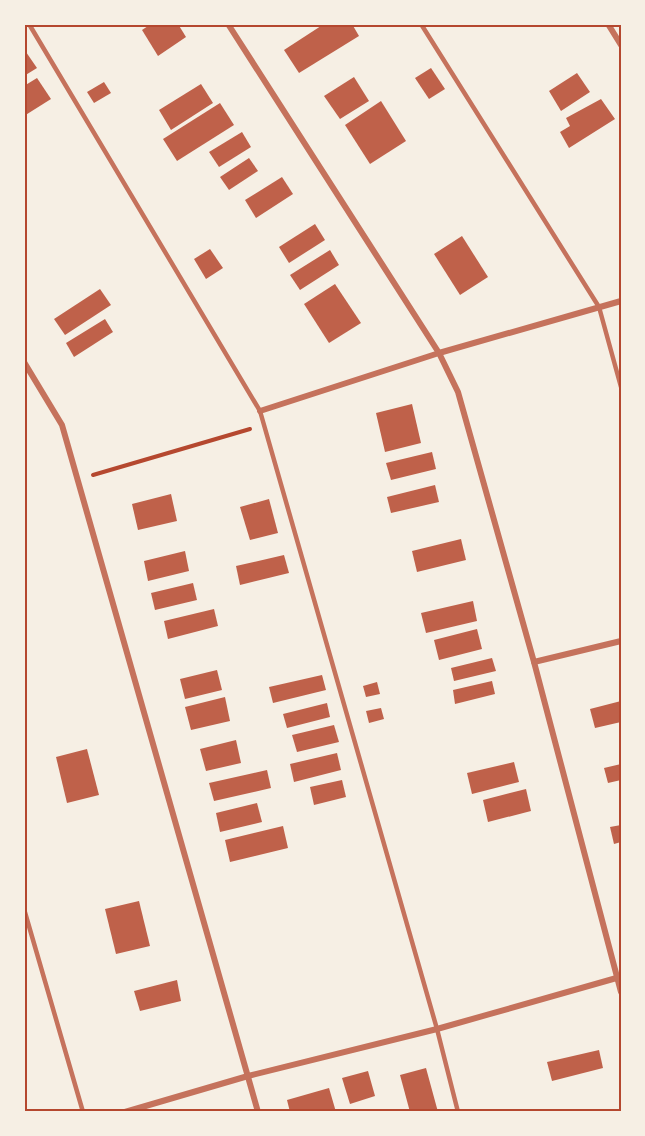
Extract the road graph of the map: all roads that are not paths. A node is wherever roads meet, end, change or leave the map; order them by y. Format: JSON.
{"nodes":[{"id":1,"x":29,"y":24,"type":"edge"},
{"id":2,"x":228,"y":24,"type":"edge"},
{"id":3,"x":422,"y":24,"type":"edge"},
{"id":4,"x":608,"y":24,"type":"edge"},
{"id":5,"x":621,"y":45,"type":"edge"},
{"id":6,"x":621,"y":301,"type":"edge"},
{"id":7,"x":599,"y":307,"type":"junction"},
{"id":8,"x":439,"y":353,"type":"junction"},
{"id":9,"x":24,"y":362,"type":"edge"},
{"id":10,"x":621,"y":387,"type":"edge"},
{"id":11,"x":260,"y":411,"type":"junction"},
{"id":12,"x":621,"y":641,"type":"edge"},
{"id":13,"x":534,"y":662,"type":"junction"},
{"id":14,"x":24,"y":909,"type":"edge"},
{"id":15,"x":619,"y":978,"type":"edge"},
{"id":16,"x":621,"y":992,"type":"edge"},
{"id":17,"x":437,"y":1029,"type":"junction"},
{"id":18,"x":248,"y":1076,"type":"junction"},
{"id":19,"x":83,"y":1112,"type":"edge"},
{"id":20,"x":125,"y":1112,"type":"edge"},
{"id":21,"x":258,"y":1112,"type":"edge"},
{"id":22,"x":458,"y":1112,"type":"edge"}],
"edges":[{"from":1,"to":11,"type":"lane"},
{"from":2,"to":8,"type":"street"},
{"from":3,"to":7,"type":"lane"},
{"from":4,"to":5,"type":"street"},
{"from":6,"to":7,"type":"street"},
{"from":7,"to":8,"type":"street"},
{"from":7,"to":10,"type":"lane"},
{"from":8,"to":11,"type":"street"},
{"from":8,"to":13,"type":"street"},
{"from":9,"to":18,"type":"street"},
{"from":11,"to":17,"type":"lane"},
{"from":12,"to":13,"type":"street"},
{"from":13,"to":15,"type":"street"},
{"from":14,"to":19,"type":"lane"},
{"from":15,"to":16,"type":"street"},
{"from":15,"to":17,"type":"street"},
{"from":17,"to":18,"type":"street"},
{"from":17,"to":22,"type":"lane"},
{"from":18,"to":20,"type":"street"},
{"from":18,"to":21,"type":"street"}]}
